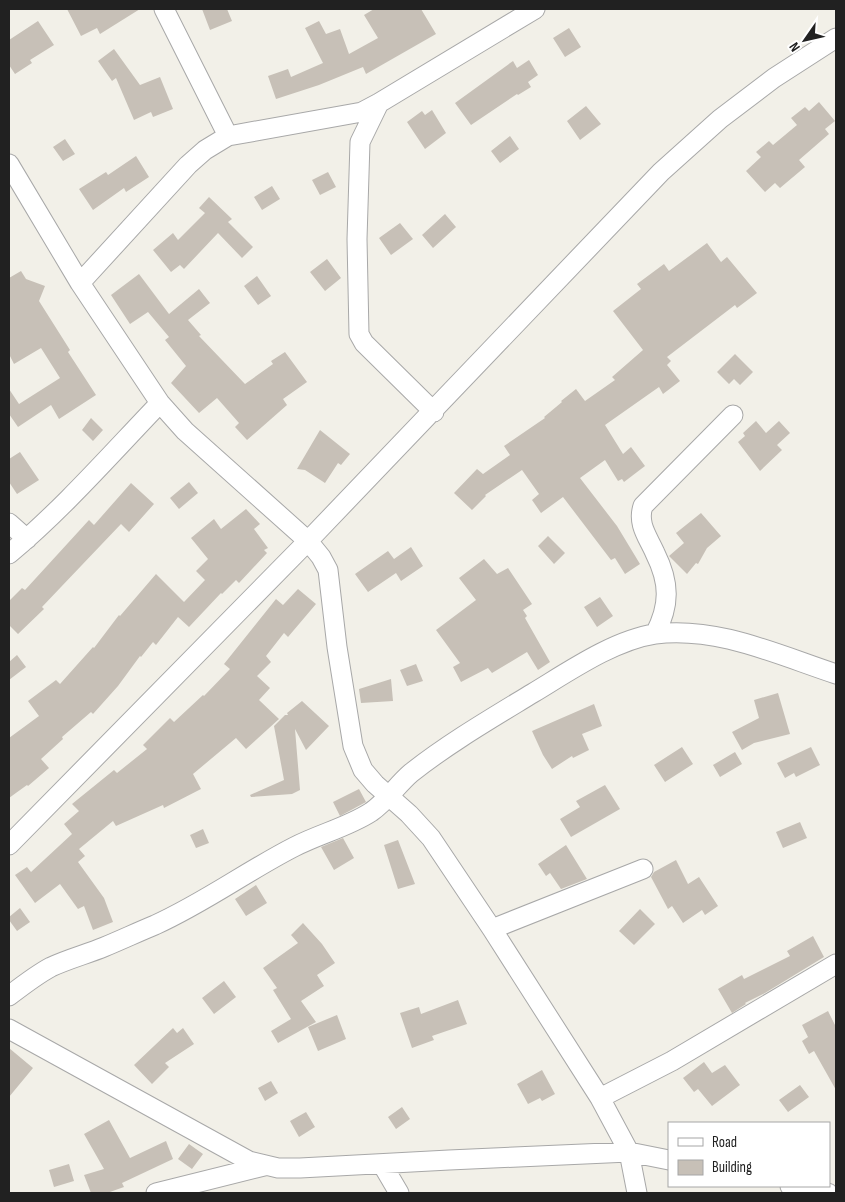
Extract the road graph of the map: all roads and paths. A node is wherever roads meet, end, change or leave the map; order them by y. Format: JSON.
{"nodes":[{"id":1,"x":164,"y":9,"type":"edge"},
{"id":2,"x":535,"y":9,"type":"edge"},
{"id":3,"x":836,"y":38,"type":"edge"},
{"id":4,"x":379,"y":103,"type":"junction"},
{"id":5,"x":228,"y":136,"type":"junction"},
{"id":6,"x":9,"y":164,"type":"edge"},
{"id":7,"x":80,"y":283,"type":"junction"},
{"id":8,"x":160,"y":403,"type":"junction"},
{"id":9,"x":434,"y":412,"type":"junction"},
{"id":10,"x":733,"y":415,"type":"dead end"},
{"id":11,"x":9,"y":523,"type":"edge"},
{"id":12,"x":27,"y":539,"type":"junction"},
{"id":13,"x":308,"y":541,"type":"junction"},
{"id":14,"x":9,"y":554,"type":"edge"},
{"id":15,"x":654,"y":634,"type":"junction"},
{"id":16,"x":836,"y":674,"type":"edge"},
{"id":17,"x":389,"y":796,"type":"junction"},
{"id":18,"x":9,"y":845,"type":"edge"},
{"id":19,"x":643,"y":869,"type":"dead end"},
{"id":20,"x":492,"y":930,"type":"junction"},
{"id":21,"x":836,"y":964,"type":"edge"},
{"id":22,"x":9,"y":996,"type":"edge"},
{"id":23,"x":9,"y":1029,"type":"edge"},
{"id":24,"x":600,"y":1098,"type":"junction"},
{"id":25,"x":630,"y":1152,"type":"junction"},
{"id":26,"x":668,"y":1160,"type":"edge"},
{"id":27,"x":382,"y":1164,"type":"junction"},
{"id":28,"x":264,"y":1166,"type":"junction"},
{"id":29,"x":795,"y":1187,"type":"edge"},
{"id":30,"x":156,"y":1193,"type":"edge"},
{"id":31,"x":399,"y":1193,"type":"edge"},
{"id":32,"x":637,"y":1193,"type":"edge"},
{"id":33,"x":828,"y":1193,"type":"edge"}],
"edges":[{"from":1,"to":5,"type":"street"},
{"from":2,"to":4,"type":"street"},
{"from":3,"to":9,"type":"street"},
{"from":4,"to":5,"type":"street"},
{"from":4,"to":9,"type":"street"},
{"from":5,"to":7,"type":"street"},
{"from":6,"to":7,"type":"street"},
{"from":7,"to":8,"type":"street"},
{"from":8,"to":12,"type":"street"},
{"from":8,"to":13,"type":"street"},
{"from":9,"to":13,"type":"street"},
{"from":10,"to":15,"type":"street"},
{"from":11,"to":12,"type":"street"},
{"from":12,"to":14,"type":"street"},
{"from":13,"to":17,"type":"street"},
{"from":13,"to":18,"type":"street"},
{"from":15,"to":16,"type":"street"},
{"from":15,"to":17,"type":"street"},
{"from":17,"to":20,"type":"street"},
{"from":17,"to":22,"type":"street"},
{"from":19,"to":20,"type":"street"},
{"from":20,"to":24,"type":"street"},
{"from":21,"to":24,"type":"street"},
{"from":23,"to":28,"type":"street"},
{"from":24,"to":25,"type":"street"},
{"from":25,"to":26,"type":"street"},
{"from":25,"to":27,"type":"street"},
{"from":25,"to":32,"type":"street"},
{"from":27,"to":28,"type":"street"},
{"from":27,"to":31,"type":"street"},
{"from":28,"to":30,"type":"street"},
{"from":29,"to":33,"type":"street"}]}
